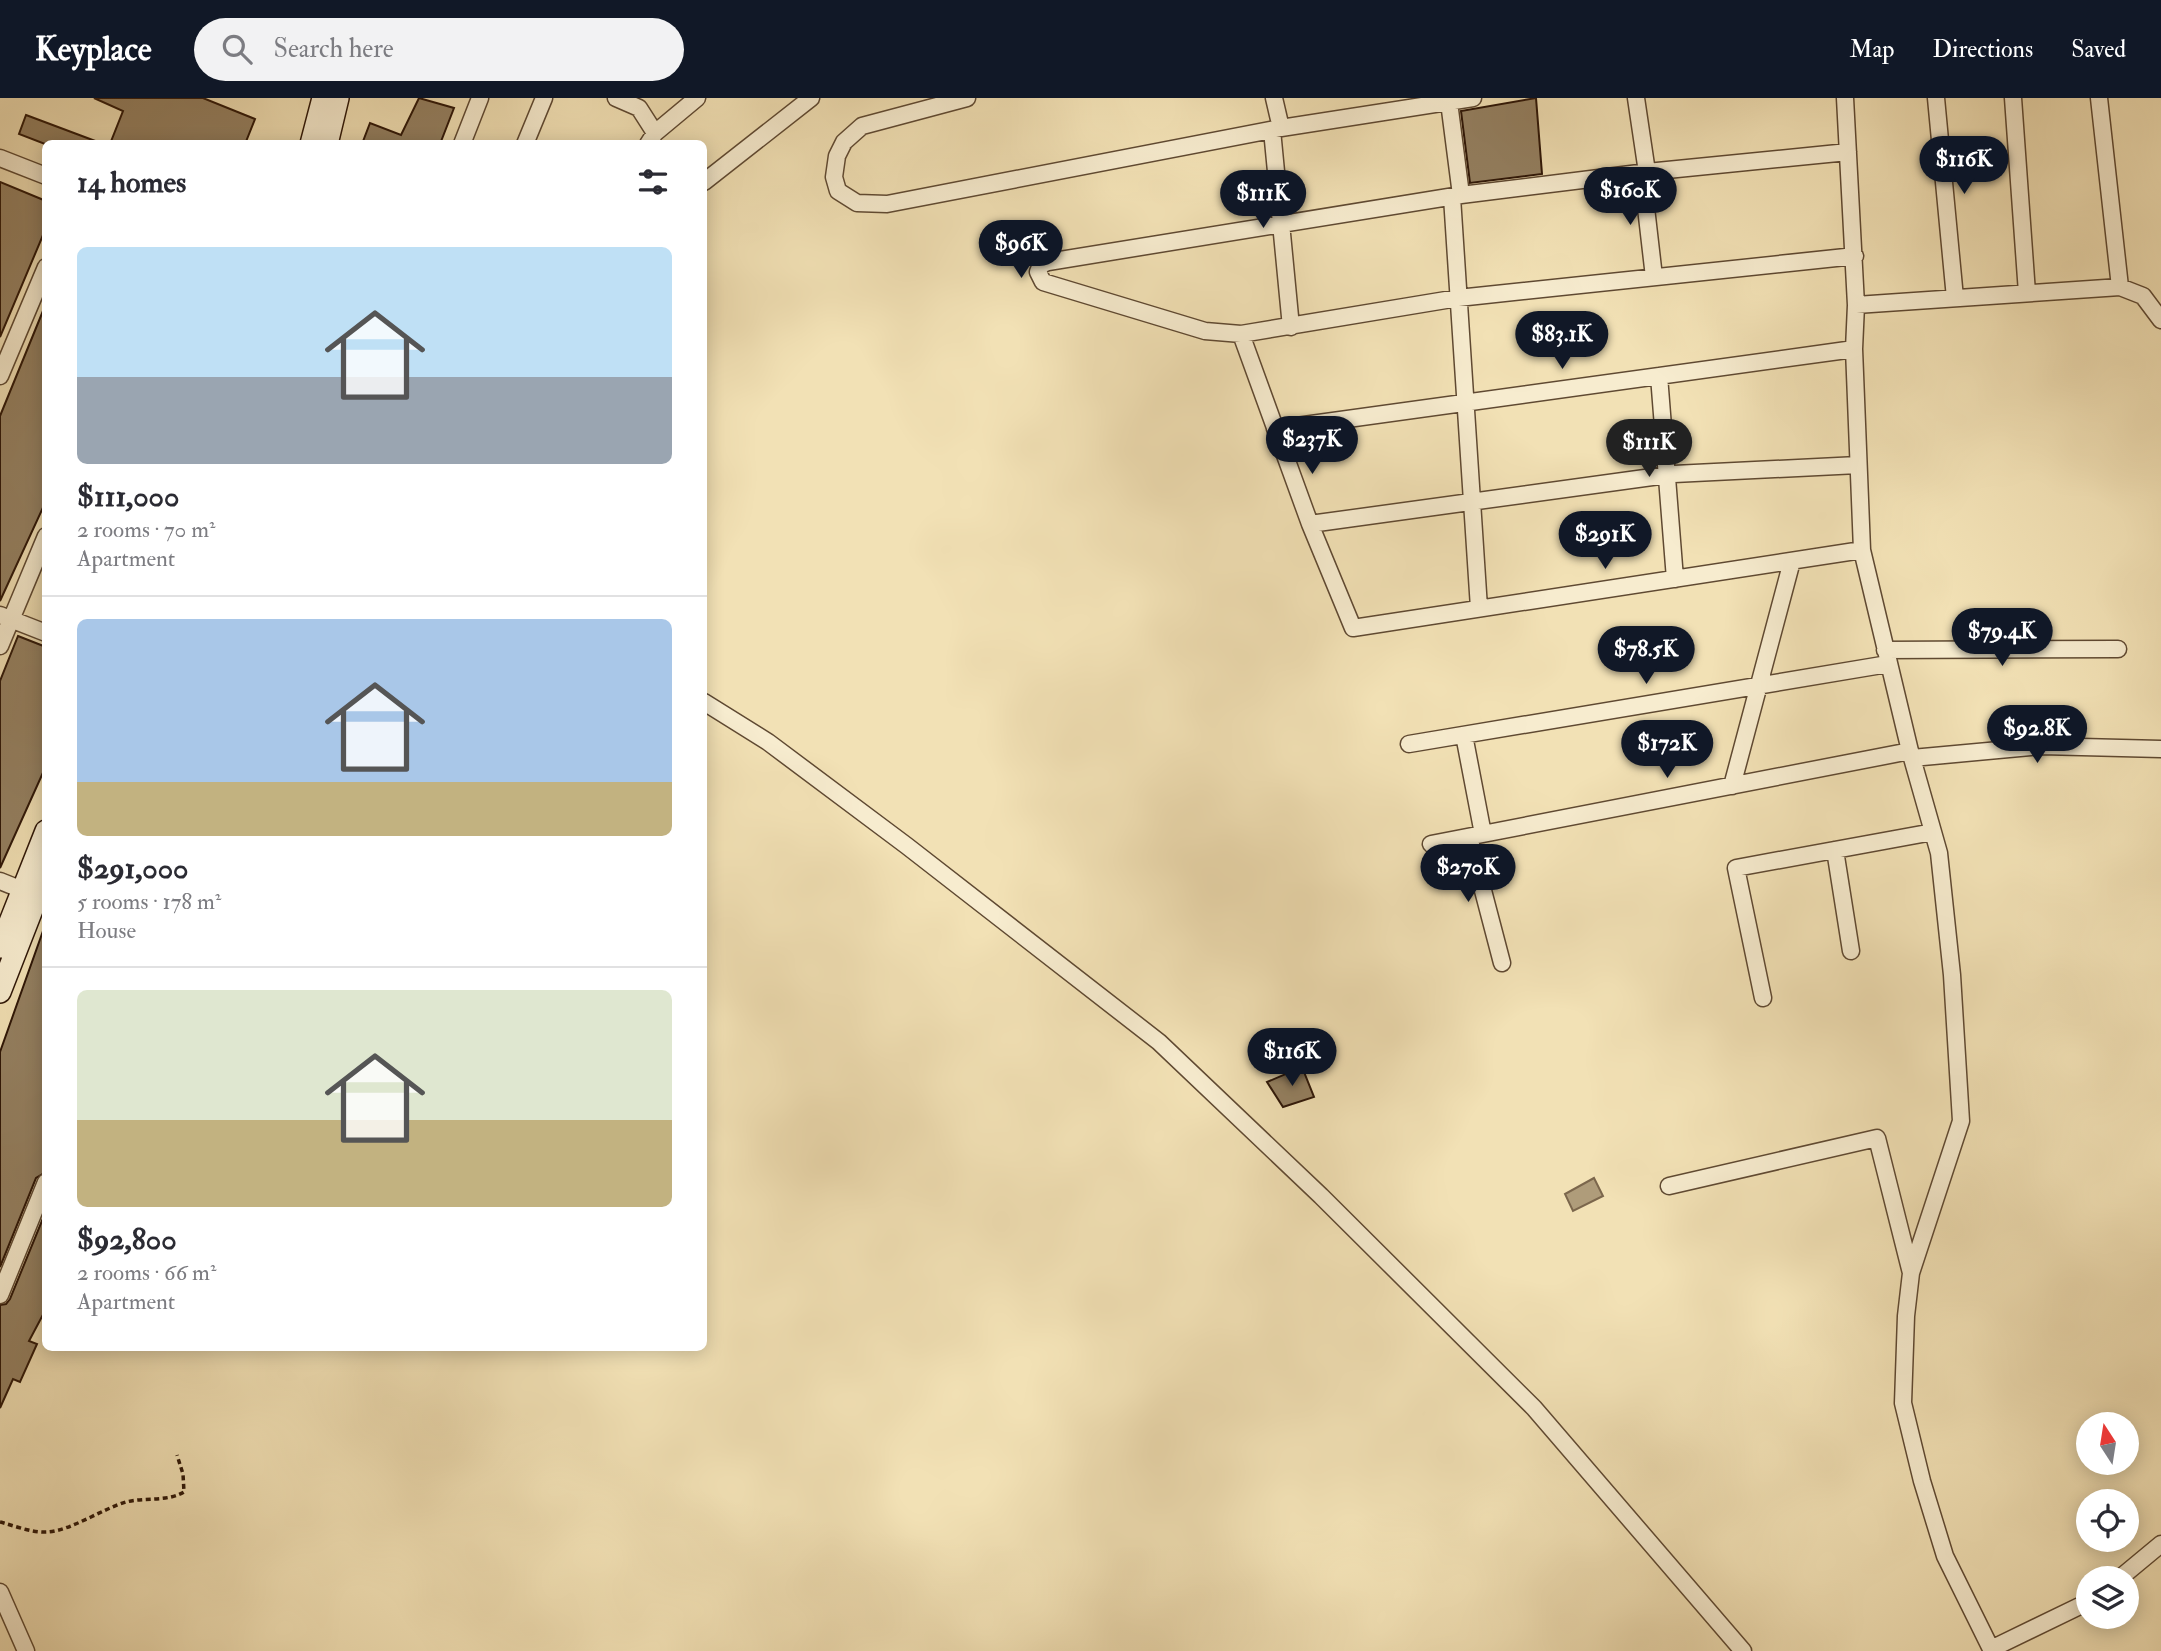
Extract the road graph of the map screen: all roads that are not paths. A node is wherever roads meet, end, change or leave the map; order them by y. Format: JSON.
{"nodes":[{"id":1,"x":323,"y":98,"type":"edge"},
{"id":2,"x":338,"y":98,"type":"edge"},
{"id":3,"x":480,"y":98,"type":"edge"},
{"id":4,"x":544,"y":98,"type":"edge"},
{"id":5,"x":616,"y":98,"type":"edge"},
{"id":6,"x":697,"y":98,"type":"edge"},
{"id":7,"x":811,"y":98,"type":"edge"},
{"id":8,"x":967,"y":98,"type":"edge"},
{"id":9,"x":1274,"y":98,"type":"edge"},
{"id":10,"x":1473,"y":98,"type":"edge"},
{"id":11,"x":1636,"y":98,"type":"edge"},
{"id":12,"x":1845,"y":98,"type":"edge"},
{"id":13,"x":1936,"y":98,"type":"edge"},
{"id":14,"x":2013,"y":98,"type":"edge"},
{"id":15,"x":2099,"y":98,"type":"edge"},
{"id":16,"x":1449,"y":102,"type":"junction"},
{"id":17,"x":1276,"y":129,"type":"junction"},
{"id":18,"x":652,"y":138,"type":"edge"},
{"id":19,"x":312,"y":140,"type":"edge"},
{"id":20,"x":328,"y":140,"type":"edge"},
{"id":21,"x":464,"y":140,"type":"edge"},
{"id":22,"x":527,"y":140,"type":"edge"},
{"id":23,"x":1848,"y":152,"type":"junction"},
{"id":24,"x":0,"y":158,"type":"edge"},
{"id":25,"x":1644,"y":172,"type":"junction"},
{"id":26,"x":42,"y":174,"type":"edge"},
{"id":27,"x":707,"y":180,"type":"edge"},
{"id":28,"x":1456,"y":196,"type":"junction"},
{"id":29,"x":1280,"y":223,"type":"junction"},
{"id":30,"x":1855,"y":256,"type":"junction"},
{"id":31,"x":42,"y":276,"type":"edge"},
{"id":32,"x":1654,"y":277,"type":"junction"},
{"id":33,"x":2120,"y":287,"type":"junction"},
{"id":34,"x":2027,"y":293,"type":"junction"},
{"id":35,"x":1458,"y":298,"type":"junction"},
{"id":36,"x":1955,"y":298,"type":"junction"},
{"id":37,"x":1856,"y":305,"type":"junction"},
{"id":38,"x":2161,"y":320,"type":"edge"},
{"id":39,"x":1291,"y":327,"type":"junction"},
{"id":40,"x":1241,"y":334,"type":"junction"},
{"id":41,"x":1854,"y":349,"type":"junction"},
{"id":42,"x":0,"y":376,"type":"edge"},
{"id":43,"x":1659,"y":376,"type":"junction"},
{"id":44,"x":1465,"y":403,"type":"junction"},
{"id":45,"x":1275,"y":429,"type":"junction"},
{"id":46,"x":1858,"y":465,"type":"junction"},
{"id":47,"x":1667,"y":475,"type":"junction"},
{"id":48,"x":1472,"y":502,"type":"junction"},
{"id":49,"x":1310,"y":524,"type":"junction"},
{"id":50,"x":42,"y":544,"type":"edge"},
{"id":51,"x":1862,"y":550,"type":"junction"},
{"id":52,"x":1792,"y":561,"type":"junction"},
{"id":53,"x":1675,"y":579,"type":"junction"},
{"id":54,"x":1479,"y":608,"type":"junction"},
{"id":55,"x":5,"y":617,"type":"edge"},
{"id":56,"x":42,"y":631,"type":"edge"},
{"id":57,"x":0,"y":646,"type":"edge"},
{"id":58,"x":2118,"y":649,"type":"dead end"},
{"id":59,"x":1886,"y":657,"type":"junction"},
{"id":60,"x":1760,"y":685,"type":"junction"},
{"id":61,"x":707,"y":704,"type":"edge"},
{"id":62,"x":1464,"y":734,"type":"junction"},
{"id":63,"x":1409,"y":744,"type":"dead end"},
{"id":64,"x":2161,"y":749,"type":"edge"},
{"id":65,"x":1911,"y":754,"type":"junction"},
{"id":66,"x":1732,"y":786,"type":"junction"},
{"id":67,"x":1933,"y":832,"type":"junction"},
{"id":68,"x":1476,"y":836,"type":"junction"},
{"id":69,"x":1431,"y":844,"type":"dead end"},
{"id":70,"x":1835,"y":850,"type":"junction"},
{"id":71,"x":42,"y":854,"type":"edge"},
{"id":72,"x":0,"y":881,"type":"edge"},
{"id":73,"x":35,"y":895,"type":"edge"},
{"id":74,"x":0,"y":947,"type":"edge"},
{"id":75,"x":1851,"y":951,"type":"dead end"},
{"id":76,"x":1502,"y":963,"type":"dead end"},
{"id":77,"x":0,"y":992,"type":"edge"},
{"id":78,"x":1763,"y":998,"type":"dead end"},
{"id":79,"x":1669,"y":1186,"type":"dead end"},
{"id":80,"x":42,"y":1192,"type":"edge"},
{"id":81,"x":1911,"y":1273,"type":"junction"},
{"id":82,"x":0,"y":1295,"type":"edge"},
{"id":83,"x":2161,"y":1544,"type":"edge"},
{"id":84,"x":2134,"y":1566,"type":"edge"},
{"id":85,"x":0,"y":1592,"type":"edge"},
{"id":86,"x":2076,"y":1608,"type":"edge"},
{"id":87,"x":1991,"y":1650,"type":"edge"},
{"id":88,"x":26,"y":1651,"type":"edge"},
{"id":89,"x":1744,"y":1651,"type":"edge"}],
"edges":[{"from":1,"to":19,"type":"main road"},
{"from":2,"to":20,"type":"main road"},
{"from":3,"to":21,"type":"street"},
{"from":4,"to":22,"type":"street"},
{"from":5,"to":18,"type":"street"},
{"from":6,"to":18,"type":"street"},
{"from":7,"to":27,"type":"street"},
{"from":8,"to":17,"type":"street"},
{"from":9,"to":17,"type":"street"},
{"from":10,"to":16,"type":"street"},
{"from":11,"to":25,"type":"street"},
{"from":12,"to":23,"type":"street"},
{"from":13,"to":36,"type":"street"},
{"from":14,"to":34,"type":"street"},
{"from":15,"to":33,"type":"street"},
{"from":16,"to":17,"type":"street"},
{"from":16,"to":28,"type":"street"},
{"from":17,"to":29,"type":"street"},
{"from":23,"to":25,"type":"street"},
{"from":23,"to":30,"type":"street"},
{"from":24,"to":26,"type":"street"},
{"from":25,"to":28,"type":"street"},
{"from":25,"to":32,"type":"street"},
{"from":28,"to":29,"type":"street"},
{"from":28,"to":35,"type":"street"},
{"from":29,"to":39,"type":"street"},
{"from":29,"to":40,"type":"street"},
{"from":30,"to":32,"type":"street"},
{"from":30,"to":37,"type":"street"},
{"from":31,"to":42,"type":"street"},
{"from":32,"to":35,"type":"street"},
{"from":33,"to":34,"type":"street"},
{"from":33,"to":38,"type":"street"},
{"from":34,"to":36,"type":"street"},
{"from":35,"to":39,"type":"street"},
{"from":35,"to":44,"type":"street"},
{"from":36,"to":37,"type":"street"},
{"from":37,"to":41,"type":"street"},
{"from":39,"to":40,"type":"street"},
{"from":40,"to":45,"type":"street"},
{"from":41,"to":43,"type":"street"},
{"from":41,"to":46,"type":"street"},
{"from":43,"to":44,"type":"street"},
{"from":43,"to":47,"type":"street"},
{"from":44,"to":45,"type":"street"},
{"from":44,"to":48,"type":"street"},
{"from":45,"to":49,"type":"street"},
{"from":46,"to":47,"type":"street"},
{"from":46,"to":51,"type":"street"},
{"from":47,"to":48,"type":"street"},
{"from":47,"to":53,"type":"street"},
{"from":48,"to":49,"type":"street"},
{"from":48,"to":54,"type":"street"},
{"from":49,"to":54,"type":"street"},
{"from":50,"to":55,"type":"street"},
{"from":51,"to":52,"type":"street"},
{"from":51,"to":59,"type":"street"},
{"from":52,"to":53,"type":"street"},
{"from":52,"to":60,"type":"street"},
{"from":53,"to":54,"type":"street"},
{"from":55,"to":56,"type":"street"},
{"from":55,"to":57,"type":"street"},
{"from":58,"to":59,"type":"street"},
{"from":59,"to":60,"type":"street"},
{"from":59,"to":65,"type":"street"},
{"from":60,"to":62,"type":"street"},
{"from":60,"to":66,"type":"street"},
{"from":61,"to":89,"type":"street"},
{"from":62,"to":63,"type":"street"},
{"from":62,"to":68,"type":"street"},
{"from":64,"to":65,"type":"street"},
{"from":65,"to":66,"type":"street"},
{"from":65,"to":67,"type":"street"},
{"from":66,"to":68,"type":"street"},
{"from":67,"to":70,"type":"street"},
{"from":67,"to":81,"type":"street"},
{"from":68,"to":69,"type":"street"},
{"from":68,"to":76,"type":"street"},
{"from":70,"to":75,"type":"street"},
{"from":70,"to":78,"type":"street"},
{"from":71,"to":73,"type":"main road"},
{"from":72,"to":73,"type":"street"},
{"from":73,"to":74,"type":"main road"},
{"from":73,"to":77,"type":"main road"},
{"from":79,"to":81,"type":"street"},
{"from":80,"to":82,"type":"street"},
{"from":81,"to":87,"type":"street"},
{"from":83,"to":84,"type":"street"},
{"from":85,"to":88,"type":"street"},
{"from":86,"to":87,"type":"street"}]}
